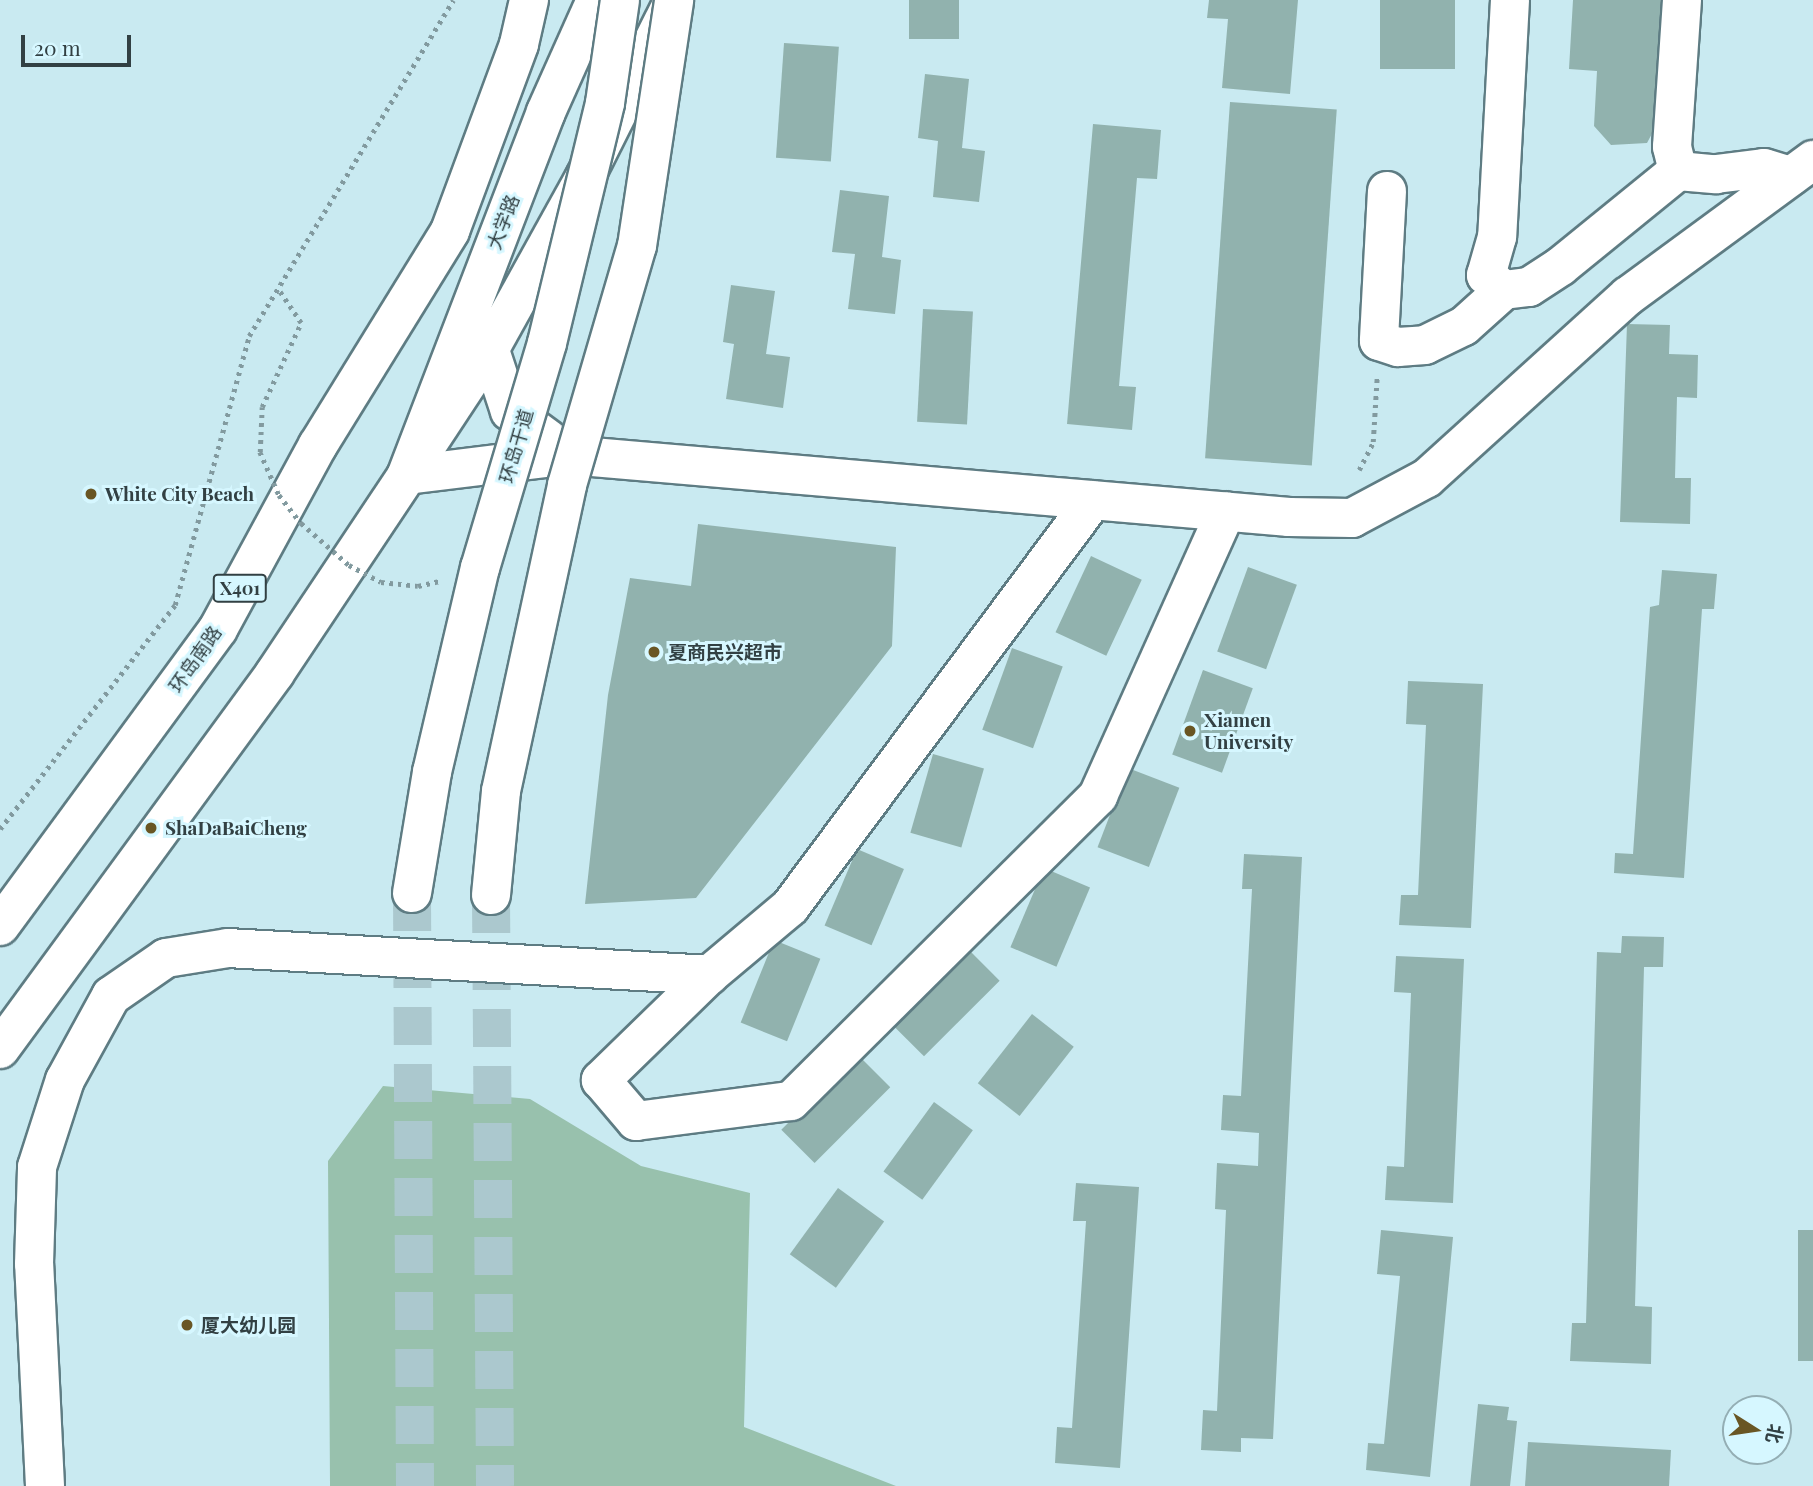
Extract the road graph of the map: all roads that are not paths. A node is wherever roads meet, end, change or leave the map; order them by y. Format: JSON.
{"nodes":[{"id":1,"x":529,"y":0,"type":"edge"},
{"id":2,"x":596,"y":0,"type":"edge"},
{"id":3,"x":620,"y":0,"type":"edge"},
{"id":4,"x":674,"y":0,"type":"edge"},
{"id":5,"x":1510,"y":0,"type":"edge"},
{"id":6,"x":1682,"y":0,"type":"edge"},
{"id":7,"x":546,"y":112,"type":"junction"},
{"id":8,"x":1802,"y":168,"type":"edge"},
{"id":9,"x":1678,"y":171,"type":"junction"},
{"id":10,"x":1387,"y":191,"type":"dead end"},
{"id":11,"x":450,"y":231,"type":"junction"},
{"id":12,"x":1504,"y":290,"type":"junction"},
{"id":13,"x":474,"y":298,"type":"junction"},
{"id":14,"x":488,"y":352,"type":"junction"},
{"id":15,"x":569,"y":454,"type":"junction"},
{"id":16,"x":407,"y":475,"type":"junction"},
{"id":17,"x":1093,"y":499,"type":"junction"},
{"id":18,"x":1226,"y":512,"type":"junction"},
{"id":19,"x":412,"y":893,"type":"tunnel mouth"},
{"id":20,"x":491,"y":895,"type":"tunnel mouth"},
{"id":21,"x":0,"y":926,"type":"edge"},
{"id":22,"x":709,"y":975,"type":"junction"},
{"id":23,"x":0,"y":1049,"type":"edge"},
{"id":24,"x":45,"y":1486,"type":"edge"}],
"edges":[{"from":1,"to":11,"type":"main road","number":"X401"},
{"from":2,"to":7,"type":"main road"},
{"from":3,"to":19,"type":"main road","name":"环岛干道","bridge":true},
{"from":4,"to":14,"type":"main road"},
{"from":4,"to":20,"type":"main road","bridge":true},
{"from":5,"to":12,"type":"main road"},
{"from":6,"to":9,"type":"main road"},
{"from":7,"to":11,"type":"main road","name":"大学路"},
{"from":7,"to":13,"type":"main road","name":"大学路"},
{"from":8,"to":9,"type":"main road"},
{"from":8,"to":18,"type":"main road"},
{"from":9,"to":12,"type":"main road"},
{"from":10,"to":12,"type":"main road"},
{"from":11,"to":21,"type":"main road","name":"环岛南路","number":"X401"},
{"from":13,"to":14,"type":"main road"},
{"from":13,"to":16,"type":"main road","name":"大学路"},
{"from":14,"to":15,"type":"main road"},
{"from":14,"to":16,"type":"main road"},
{"from":15,"to":16,"type":"main road"},
{"from":15,"to":17,"type":"main road"},
{"from":16,"to":23,"type":"main road"},
{"from":17,"to":18,"type":"main road"},
{"from":17,"to":22,"type":"main road"},
{"from":18,"to":22,"type":"main road"},
{"from":22,"to":24,"type":"main road"}]}
